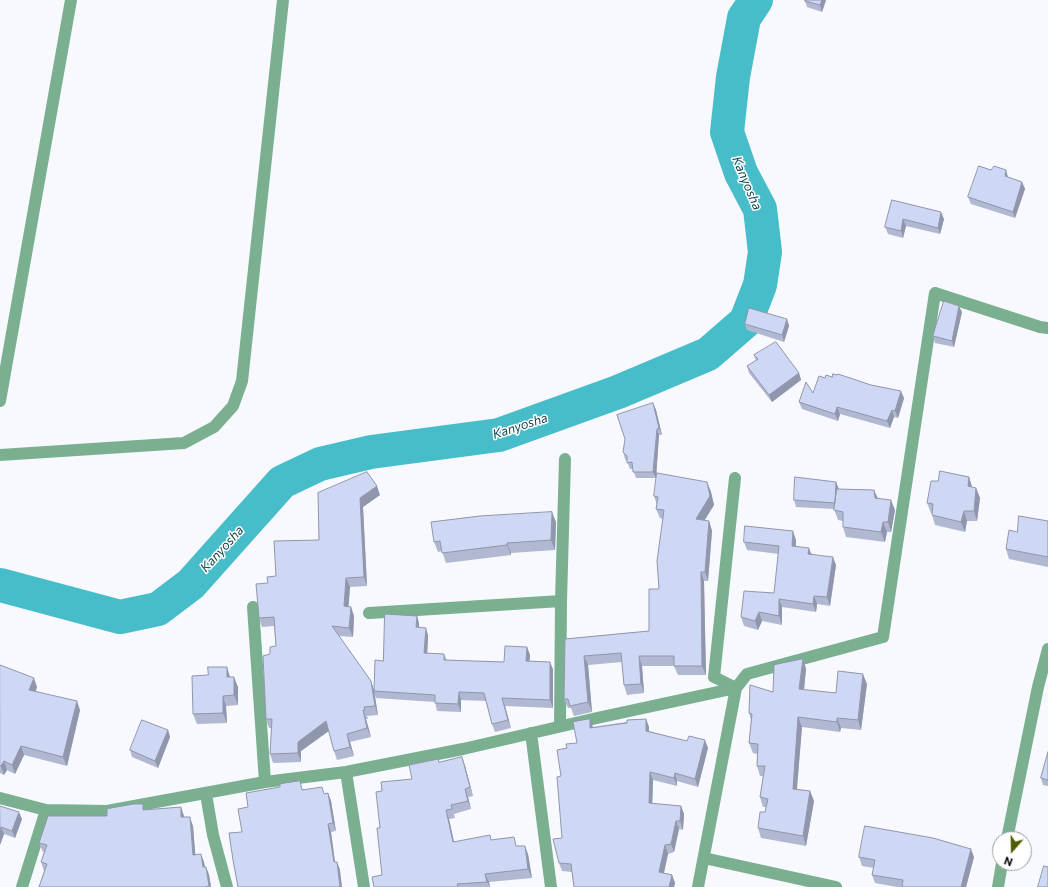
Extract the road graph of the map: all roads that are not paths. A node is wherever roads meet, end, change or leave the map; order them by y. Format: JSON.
{"nodes":[{"id":1,"x":71,"y":0,"type":"edge"},
{"id":2,"x":283,"y":0,"type":"edge"},
{"id":3,"x":1048,"y":328,"type":"edge"},
{"id":4,"x":0,"y":401,"type":"edge"},
{"id":5,"x":0,"y":455,"type":"edge"},
{"id":6,"x":565,"y":459,"type":"dead end"},
{"id":7,"x":735,"y":478,"type":"dead end"},
{"id":8,"x":561,"y":601,"type":"junction"},
{"id":9,"x":253,"y":607,"type":"dead end"},
{"id":10,"x":369,"y":613,"type":"dead end"},
{"id":11,"x":1048,"y":649,"type":"edge"},
{"id":12,"x":736,"y":688,"type":"junction"},
{"id":13,"x":560,"y":726,"type":"junction"},
{"id":14,"x":532,"y":733,"type":"junction"},
{"id":15,"x":346,"y":772,"type":"junction"},
{"id":16,"x":264,"y":782,"type":"junction"},
{"id":17,"x":206,"y":794,"type":"junction"},
{"id":18,"x":0,"y":798,"type":"edge"},
{"id":19,"x":46,"y":810,"type":"junction"},
{"id":20,"x":1009,"y":831,"type":"edge"},
{"id":21,"x":704,"y":858,"type":"junction"},
{"id":22,"x":1001,"y":871,"type":"edge"},
{"id":23,"x":22,"y":887,"type":"edge"},
{"id":24,"x":227,"y":887,"type":"edge"},
{"id":25,"x":364,"y":887,"type":"edge"},
{"id":26,"x":551,"y":887,"type":"edge"},
{"id":27,"x":698,"y":887,"type":"edge"},
{"id":28,"x":836,"y":887,"type":"edge"},
{"id":29,"x":998,"y":887,"type":"edge"}],
"edges":[{"from":1,"to":4,"type":"street"},
{"from":2,"to":5,"type":"street"},
{"from":3,"to":12,"type":"street"},
{"from":6,"to":8,"type":"street"},
{"from":7,"to":12,"type":"street"},
{"from":8,"to":10,"type":"street"},
{"from":8,"to":13,"type":"street"},
{"from":9,"to":16,"type":"street"},
{"from":11,"to":20,"type":"street"},
{"from":12,"to":13,"type":"street"},
{"from":12,"to":21,"type":"street"},
{"from":13,"to":14,"type":"street"},
{"from":14,"to":15,"type":"street"},
{"from":14,"to":26,"type":"street"},
{"from":15,"to":16,"type":"street"},
{"from":15,"to":25,"type":"street"},
{"from":16,"to":17,"type":"street"},
{"from":17,"to":19,"type":"street"},
{"from":17,"to":24,"type":"street"},
{"from":18,"to":19,"type":"street"},
{"from":19,"to":23,"type":"street"},
{"from":21,"to":27,"type":"street"},
{"from":21,"to":28,"type":"street"},
{"from":22,"to":29,"type":"street"}]}
